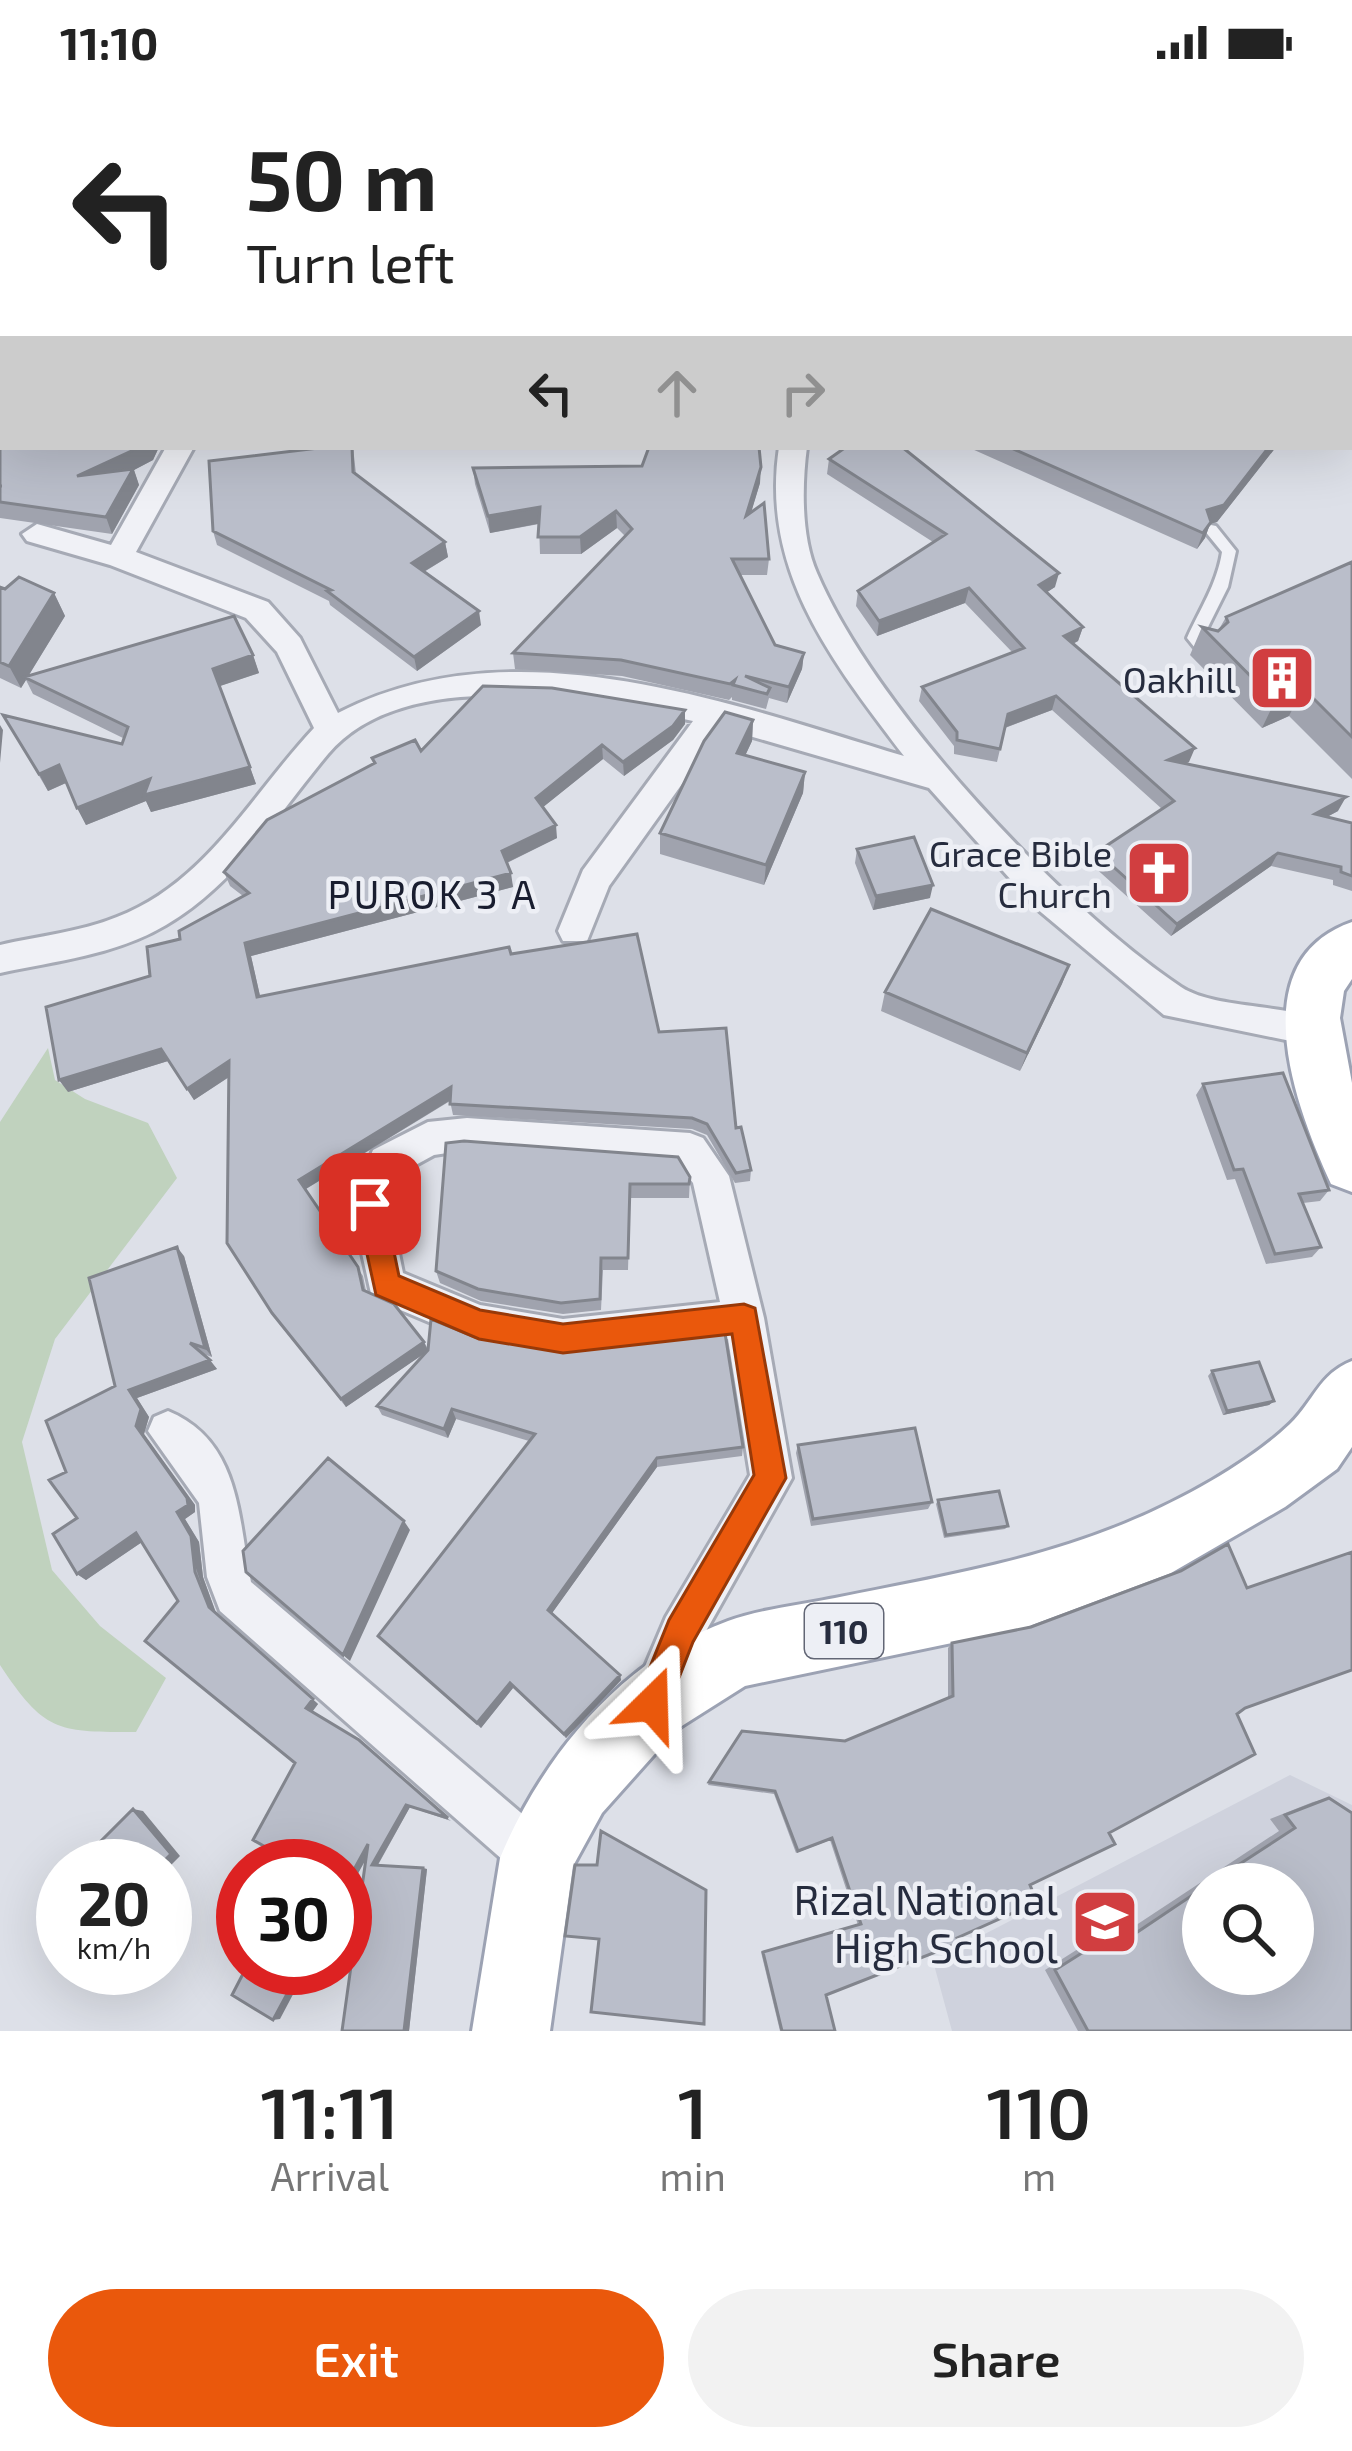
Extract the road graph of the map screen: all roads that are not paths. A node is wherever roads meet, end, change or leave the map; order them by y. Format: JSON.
{"nodes":[{"id":1,"x":178,"y":450,"type":"edge"},
{"id":2,"x":793,"y":450,"type":"edge"},
{"id":3,"x":1211,"y":530,"type":"edge"},
{"id":4,"x":37,"y":534,"type":"edge"},
{"id":5,"x":118,"y":557,"type":"junction"},
{"id":6,"x":1204,"y":650,"type":"edge"},
{"id":7,"x":715,"y":712,"type":"junction"},
{"id":8,"x":331,"y":731,"type":"junction"},
{"id":9,"x":940,"y":778,"type":"junction"},
{"id":10,"x":575,"y":932,"type":"dead end"},
{"id":11,"x":1352,"y":945,"type":"edge"},
{"id":12,"x":8,"y":957,"type":"edge"},
{"id":13,"x":1310,"y":1030,"type":"junction"},
{"id":14,"x":1352,"y":1166,"type":"edge"},
{"id":15,"x":744,"y":1318,"type":"junction"},
{"id":16,"x":1352,"y":1392,"type":"edge"},
{"id":17,"x":168,"y":1431,"type":"dead end"},
{"id":18,"x":652,"y":1704,"type":"junction"},
{"id":19,"x":537,"y":1858,"type":"junction"},
{"id":20,"x":511,"y":2031,"type":"edge"}],
"edges":[{"from":1,"to":5,"type":"street"},
{"from":2,"to":9,"type":"street"},
{"from":3,"to":6,"type":"lane"},
{"from":4,"to":5,"type":"street"},
{"from":5,"to":8,"type":"street"},
{"from":7,"to":8,"type":"street"},
{"from":7,"to":9,"type":"street"},
{"from":7,"to":10,"type":"street"},
{"from":8,"to":12,"type":"street"},
{"from":9,"to":13,"type":"street"},
{"from":11,"to":13,"type":"main road"},
{"from":13,"to":14,"type":"main road"},
{"from":15,"to":15,"type":"street"},
{"from":15,"to":18,"type":"street"},
{"from":16,"to":18,"type":"main road","number":"110"},
{"from":17,"to":19,"type":"street"},
{"from":18,"to":19,"type":"main road","number":"110"},
{"from":19,"to":20,"type":"main road","number":"110"}]}
